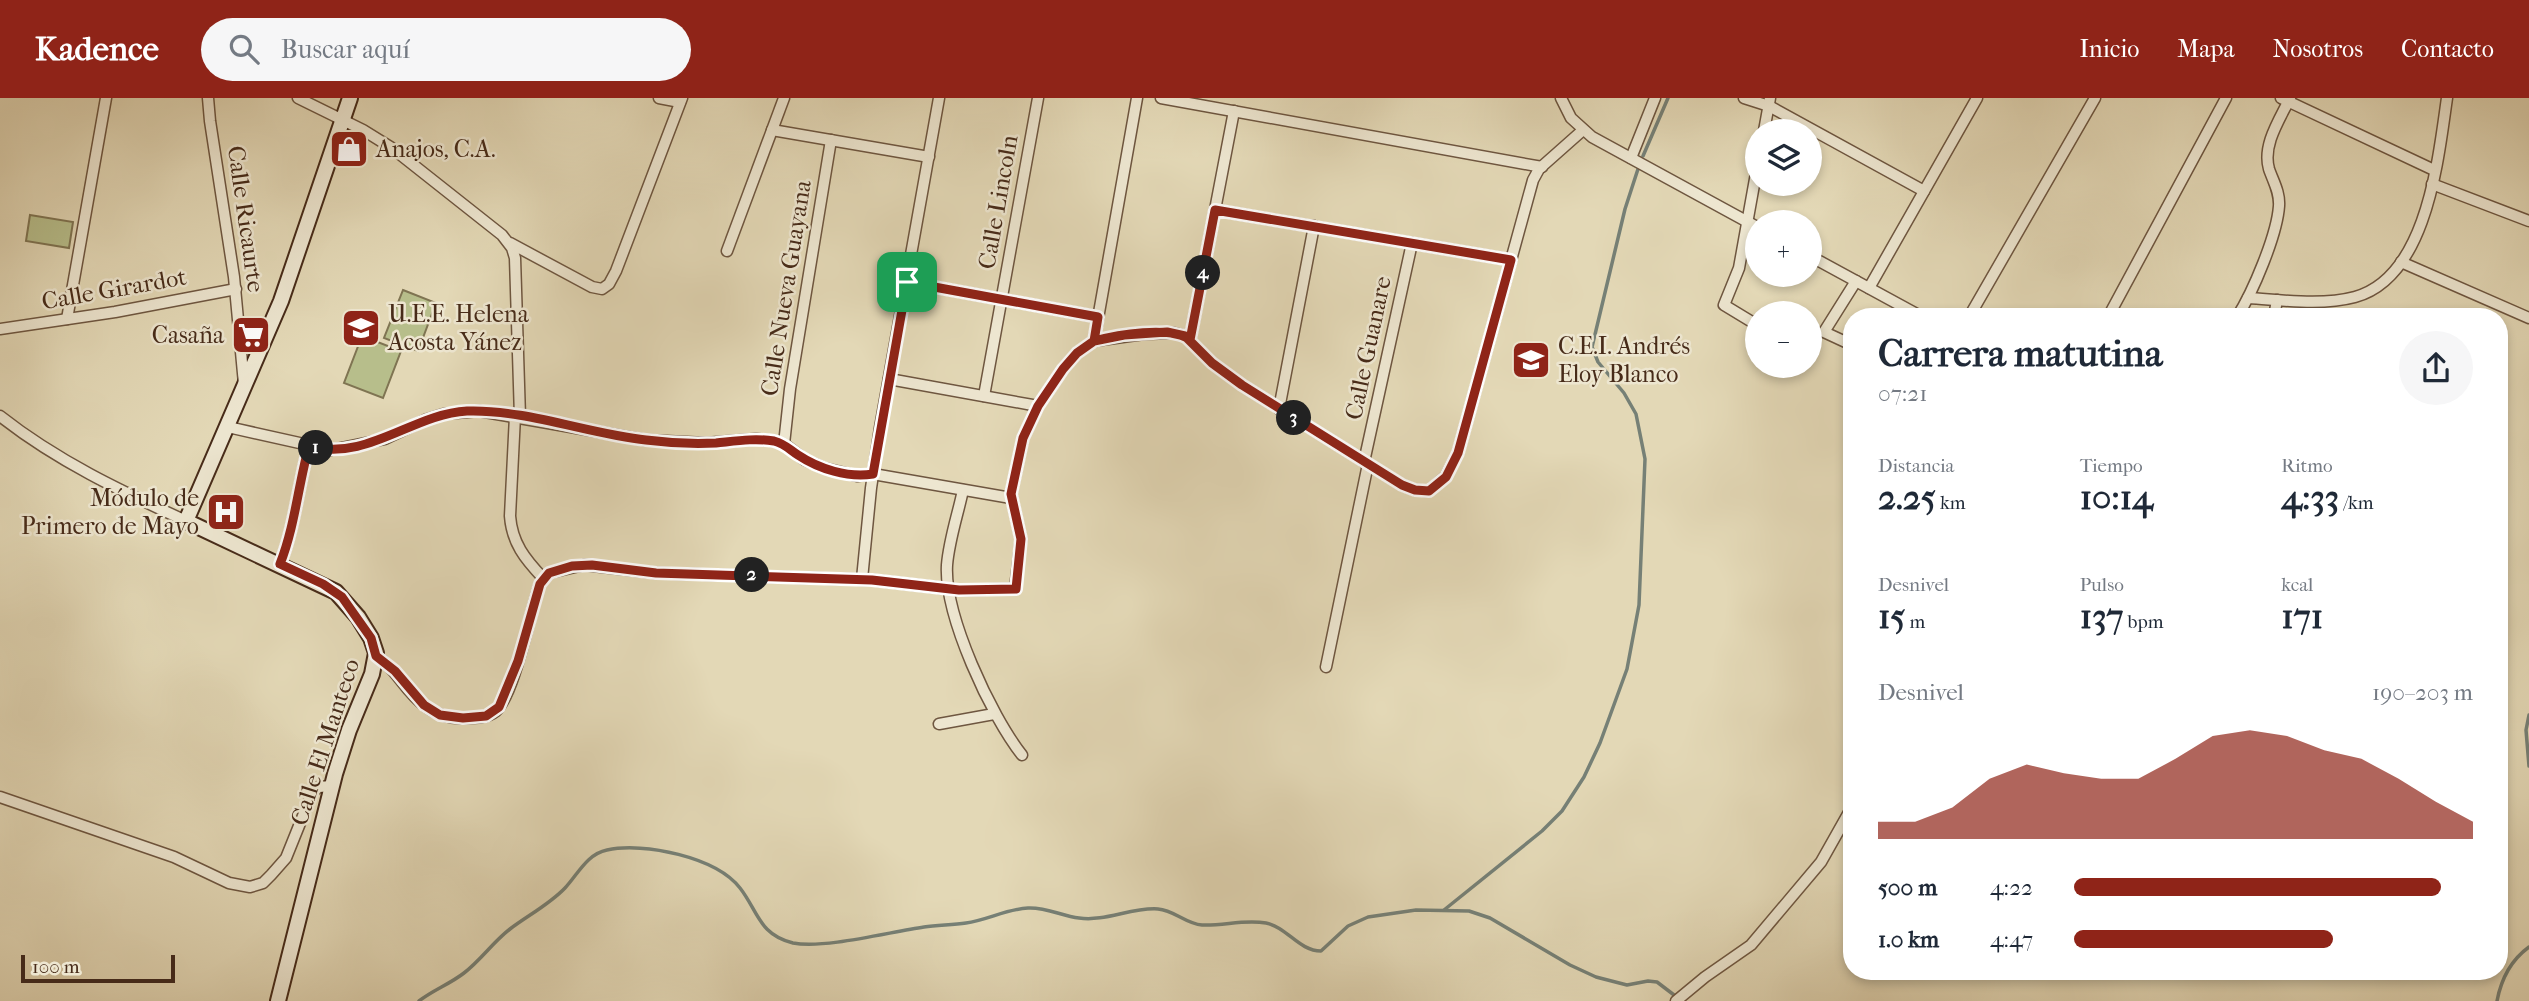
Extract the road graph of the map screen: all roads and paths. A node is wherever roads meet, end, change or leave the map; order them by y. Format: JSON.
{"nodes":[{"id":1,"x":106,"y":98,"type":"edge"},
{"id":2,"x":208,"y":98,"type":"edge"},
{"id":3,"x":298,"y":98,"type":"edge"},
{"id":4,"x":349,"y":98,"type":"edge"},
{"id":5,"x":659,"y":98,"type":"edge"},
{"id":6,"x":784,"y":98,"type":"edge"},
{"id":7,"x":939,"y":98,"type":"edge"},
{"id":8,"x":1038,"y":98,"type":"edge"},
{"id":9,"x":1137,"y":98,"type":"edge"},
{"id":10,"x":1161,"y":98,"type":"edge"},
{"id":11,"x":1561,"y":98,"type":"edge"},
{"id":12,"x":1655,"y":98,"type":"edge"},
{"id":13,"x":1744,"y":98,"type":"edge"},
{"id":14,"x":1977,"y":98,"type":"edge"},
{"id":15,"x":2095,"y":98,"type":"edge"},
{"id":16,"x":2226,"y":98,"type":"edge"},
{"id":17,"x":2447,"y":98,"type":"edge"},
{"id":18,"x":2286,"y":99,"type":"edge"},
{"id":19,"x":681,"y":100,"type":"edge"},
{"id":20,"x":1770,"y":102,"type":"edge"},
{"id":21,"x":1234,"y":111,"type":"junction"},
{"id":22,"x":341,"y":119,"type":"junction"},
{"id":23,"x":772,"y":130,"type":"junction"},
{"id":24,"x":1583,"y":130,"type":"junction"},
{"id":25,"x":831,"y":140,"type":"junction"},
{"id":26,"x":929,"y":157,"type":"junction"},
{"id":27,"x":1631,"y":158,"type":"junction"},
{"id":28,"x":1542,"y":167,"type":"junction"},
{"id":29,"x":2434,"y":170,"type":"junction"},
{"id":30,"x":2431,"y":184,"type":"junction"},
{"id":31,"x":1924,"y":191,"type":"junction"},
{"id":32,"x":1215,"y":210,"type":"junction"},
{"id":33,"x":1745,"y":221,"type":"edge"},
{"id":34,"x":2529,"y":221,"type":"edge"},
{"id":35,"x":1314,"y":226,"type":"junction"},
{"id":36,"x":1745,"y":229,"type":"edge"},
{"id":37,"x":509,"y":243,"type":"junction"},
{"id":38,"x":1412,"y":243,"type":"junction"},
{"id":39,"x":727,"y":251,"type":"dead end"},
{"id":40,"x":1511,"y":260,"type":"junction"},
{"id":41,"x":2401,"y":262,"type":"junction"},
{"id":42,"x":1822,"y":263,"type":"edge"},
{"id":43,"x":1856,"y":281,"type":"junction"},
{"id":44,"x":907,"y":282,"type":"junction"},
{"id":45,"x":1869,"y":288,"type":"junction"},
{"id":46,"x":236,"y":289,"type":"junction"},
{"id":47,"x":2248,"y":298,"type":"junction"},
{"id":48,"x":1002,"y":299,"type":"junction"},
{"id":49,"x":2277,"y":300,"type":"junction"},
{"id":50,"x":1906,"y":308,"type":"edge"},
{"id":51,"x":1974,"y":308,"type":"edge"},
{"id":52,"x":2113,"y":308,"type":"edge"},
{"id":53,"x":2242,"y":308,"type":"edge"},
{"id":54,"x":2276,"y":308,"type":"edge"},
{"id":55,"x":2506,"y":308,"type":"edge"},
{"id":56,"x":2508,"y":309,"type":"edge"},
{"id":57,"x":1098,"y":317,"type":"junction"},
{"id":58,"x":1745,"y":318,"type":"edge"},
{"id":59,"x":2529,"y":318,"type":"edge"},
{"id":60,"x":67,"y":319,"type":"junction"},
{"id":61,"x":0,"y":329,"type":"edge"},
{"id":62,"x":1190,"y":340,"type":"junction"},
{"id":63,"x":1094,"y":341,"type":"junction"},
{"id":64,"x":1843,"y":341,"type":"edge"},
{"id":65,"x":889,"y":379,"type":"junction"},
{"id":66,"x":244,"y":388,"type":"junction"},
{"id":67,"x":984,"y":396,"type":"junction"},
{"id":68,"x":1038,"y":406,"type":"junction"},
{"id":69,"x":1279,"y":409,"type":"junction"},
{"id":70,"x":0,"y":416,"type":"edge"},
{"id":71,"x":518,"y":416,"type":"junction"},
{"id":72,"x":228,"y":427,"type":"junction"},
{"id":73,"x":784,"y":444,"type":"junction"},
{"id":74,"x":309,"y":446,"type":"junction"},
{"id":75,"x":1366,"y":463,"type":"junction"},
{"id":76,"x":873,"y":474,"type":"junction"},
{"id":77,"x":964,"y":490,"type":"junction"},
{"id":78,"x":1011,"y":498,"type":"junction"},
{"id":79,"x":186,"y":521,"type":"junction"},
{"id":80,"x":280,"y":564,"type":"junction"},
{"id":81,"x":543,"y":578,"type":"junction"},
{"id":82,"x":862,"y":579,"type":"junction"},
{"id":83,"x":950,"y":590,"type":"junction"},
{"id":84,"x":376,"y":656,"type":"junction"},
{"id":85,"x":1326,"y":667,"type":"dead end"},
{"id":86,"x":994,"y":714,"type":"junction"},
{"id":87,"x":939,"y":723,"type":"dead end"},
{"id":88,"x":1022,"y":755,"type":"dead end"},
{"id":89,"x":331,"y":786,"type":"junction"},
{"id":90,"x":0,"y":797,"type":"edge"},
{"id":91,"x":1843,"y":823,"type":"edge"},
{"id":92,"x":1680,"y":998,"type":"edge"},
{"id":93,"x":278,"y":1001,"type":"edge"}],
"edges":[{"from":1,"to":60,"type":"street"},
{"from":2,"to":46,"type":"street","name":"Calle Ricaurte"},
{"from":3,"to":22,"type":"street"},
{"from":4,"to":22,"type":"street"},
{"from":5,"to":19,"type":"street"},
{"from":6,"to":23,"type":"street"},
{"from":7,"to":26,"type":"street"},
{"from":8,"to":48,"type":"street","name":"Calle Lincoln"},
{"from":9,"to":57,"type":"street"},
{"from":10,"to":21,"type":"street"},
{"from":11,"to":24,"type":"street"},
{"from":12,"to":27,"type":"street"},
{"from":13,"to":20,"type":"street"},
{"from":14,"to":31,"type":"street"},
{"from":15,"to":51,"type":"street"},
{"from":16,"to":52,"type":"street"},
{"from":17,"to":29,"type":"street"},
{"from":18,"to":29,"type":"street"},
{"from":18,"to":47,"type":"street"},
{"from":19,"to":37,"type":"street"},
{"from":20,"to":31,"type":"street"},
{"from":21,"to":28,"type":"street"},
{"from":21,"to":32,"type":"street"},
{"from":22,"to":37,"type":"street"},
{"from":22,"to":66,"type":"street"},
{"from":23,"to":25,"type":"street"},
{"from":23,"to":39,"type":"street"},
{"from":24,"to":27,"type":"street"},
{"from":24,"to":28,"type":"street"},
{"from":25,"to":26,"type":"street"},
{"from":25,"to":73,"type":"street","name":"Calle Nueva Guayana"},
{"from":26,"to":44,"type":"street"},
{"from":27,"to":33,"type":"street"},
{"from":28,"to":40,"type":"street"},
{"from":29,"to":30,"type":"street"},
{"from":30,"to":34,"type":"street"},
{"from":30,"to":41,"type":"street"},
{"from":31,"to":45,"type":"street"},
{"from":32,"to":35,"type":"street"},
{"from":32,"to":62,"type":"street"},
{"from":35,"to":38,"type":"street"},
{"from":35,"to":69,"type":"street"},
{"from":36,"to":58,"type":"street"},
{"from":37,"to":71,"type":"street"},
{"from":38,"to":40,"type":"street"},
{"from":38,"to":75,"type":"street","name":"Calle Guanare"},
{"from":40,"to":75,"type":"street"},
{"from":41,"to":49,"type":"street"},
{"from":41,"to":55,"type":"street"},
{"from":42,"to":43,"type":"street"},
{"from":43,"to":45,"type":"street"},
{"from":43,"to":64,"type":"street"},
{"from":44,"to":48,"type":"street"},
{"from":44,"to":65,"type":"street"},
{"from":45,"to":50,"type":"street"},
{"from":46,"to":60,"type":"street","name":"Calle Girardot"},
{"from":46,"to":66,"type":"street","name":"Calle Ricaurte"},
{"from":47,"to":49,"type":"street"},
{"from":47,"to":53,"type":"street"},
{"from":48,"to":57,"type":"street"},
{"from":48,"to":67,"type":"street","name":"Calle Lincoln"},
{"from":49,"to":54,"type":"street"},
{"from":56,"to":59,"type":"street"},
{"from":57,"to":63,"type":"street"},
{"from":60,"to":61,"type":"street","name":"Calle Girardot"},
{"from":62,"to":63,"type":"street"},
{"from":62,"to":69,"type":"street"},
{"from":63,"to":68,"type":"street"},
{"from":65,"to":67,"type":"street"},
{"from":65,"to":76,"type":"street"},
{"from":66,"to":72,"type":"street"},
{"from":67,"to":68,"type":"street"},
{"from":68,"to":78,"type":"street"},
{"from":69,"to":75,"type":"street"},
{"from":70,"to":79,"type":"street","name":"Calle El Manteco"},
{"from":71,"to":73,"type":"street"},
{"from":71,"to":74,"type":"street"},
{"from":71,"to":81,"type":"street"},
{"from":72,"to":74,"type":"street"},
{"from":72,"to":79,"type":"street"},
{"from":73,"to":76,"type":"street"},
{"from":74,"to":80,"type":"street"},
{"from":75,"to":85,"type":"street","name":"Calle Guanare"},
{"from":76,"to":77,"type":"street"},
{"from":76,"to":82,"type":"street"},
{"from":77,"to":78,"type":"street"},
{"from":77,"to":83,"type":"street"},
{"from":78,"to":83,"type":"street"},
{"from":79,"to":80,"type":"street","name":"Calle El Manteco"},
{"from":80,"to":84,"type":"street","name":"Calle El Manteco"},
{"from":81,"to":82,"type":"street"},
{"from":81,"to":84,"type":"street"},
{"from":82,"to":83,"type":"street"},
{"from":83,"to":86,"type":"street"},
{"from":84,"to":89,"type":"street","name":"Calle El Manteco"},
{"from":86,"to":87,"type":"street"},
{"from":86,"to":88,"type":"street"},
{"from":89,"to":90,"type":"street"},
{"from":89,"to":93,"type":"street","name":"Calle El Manteco"},
{"from":91,"to":92,"type":"street"}]}
